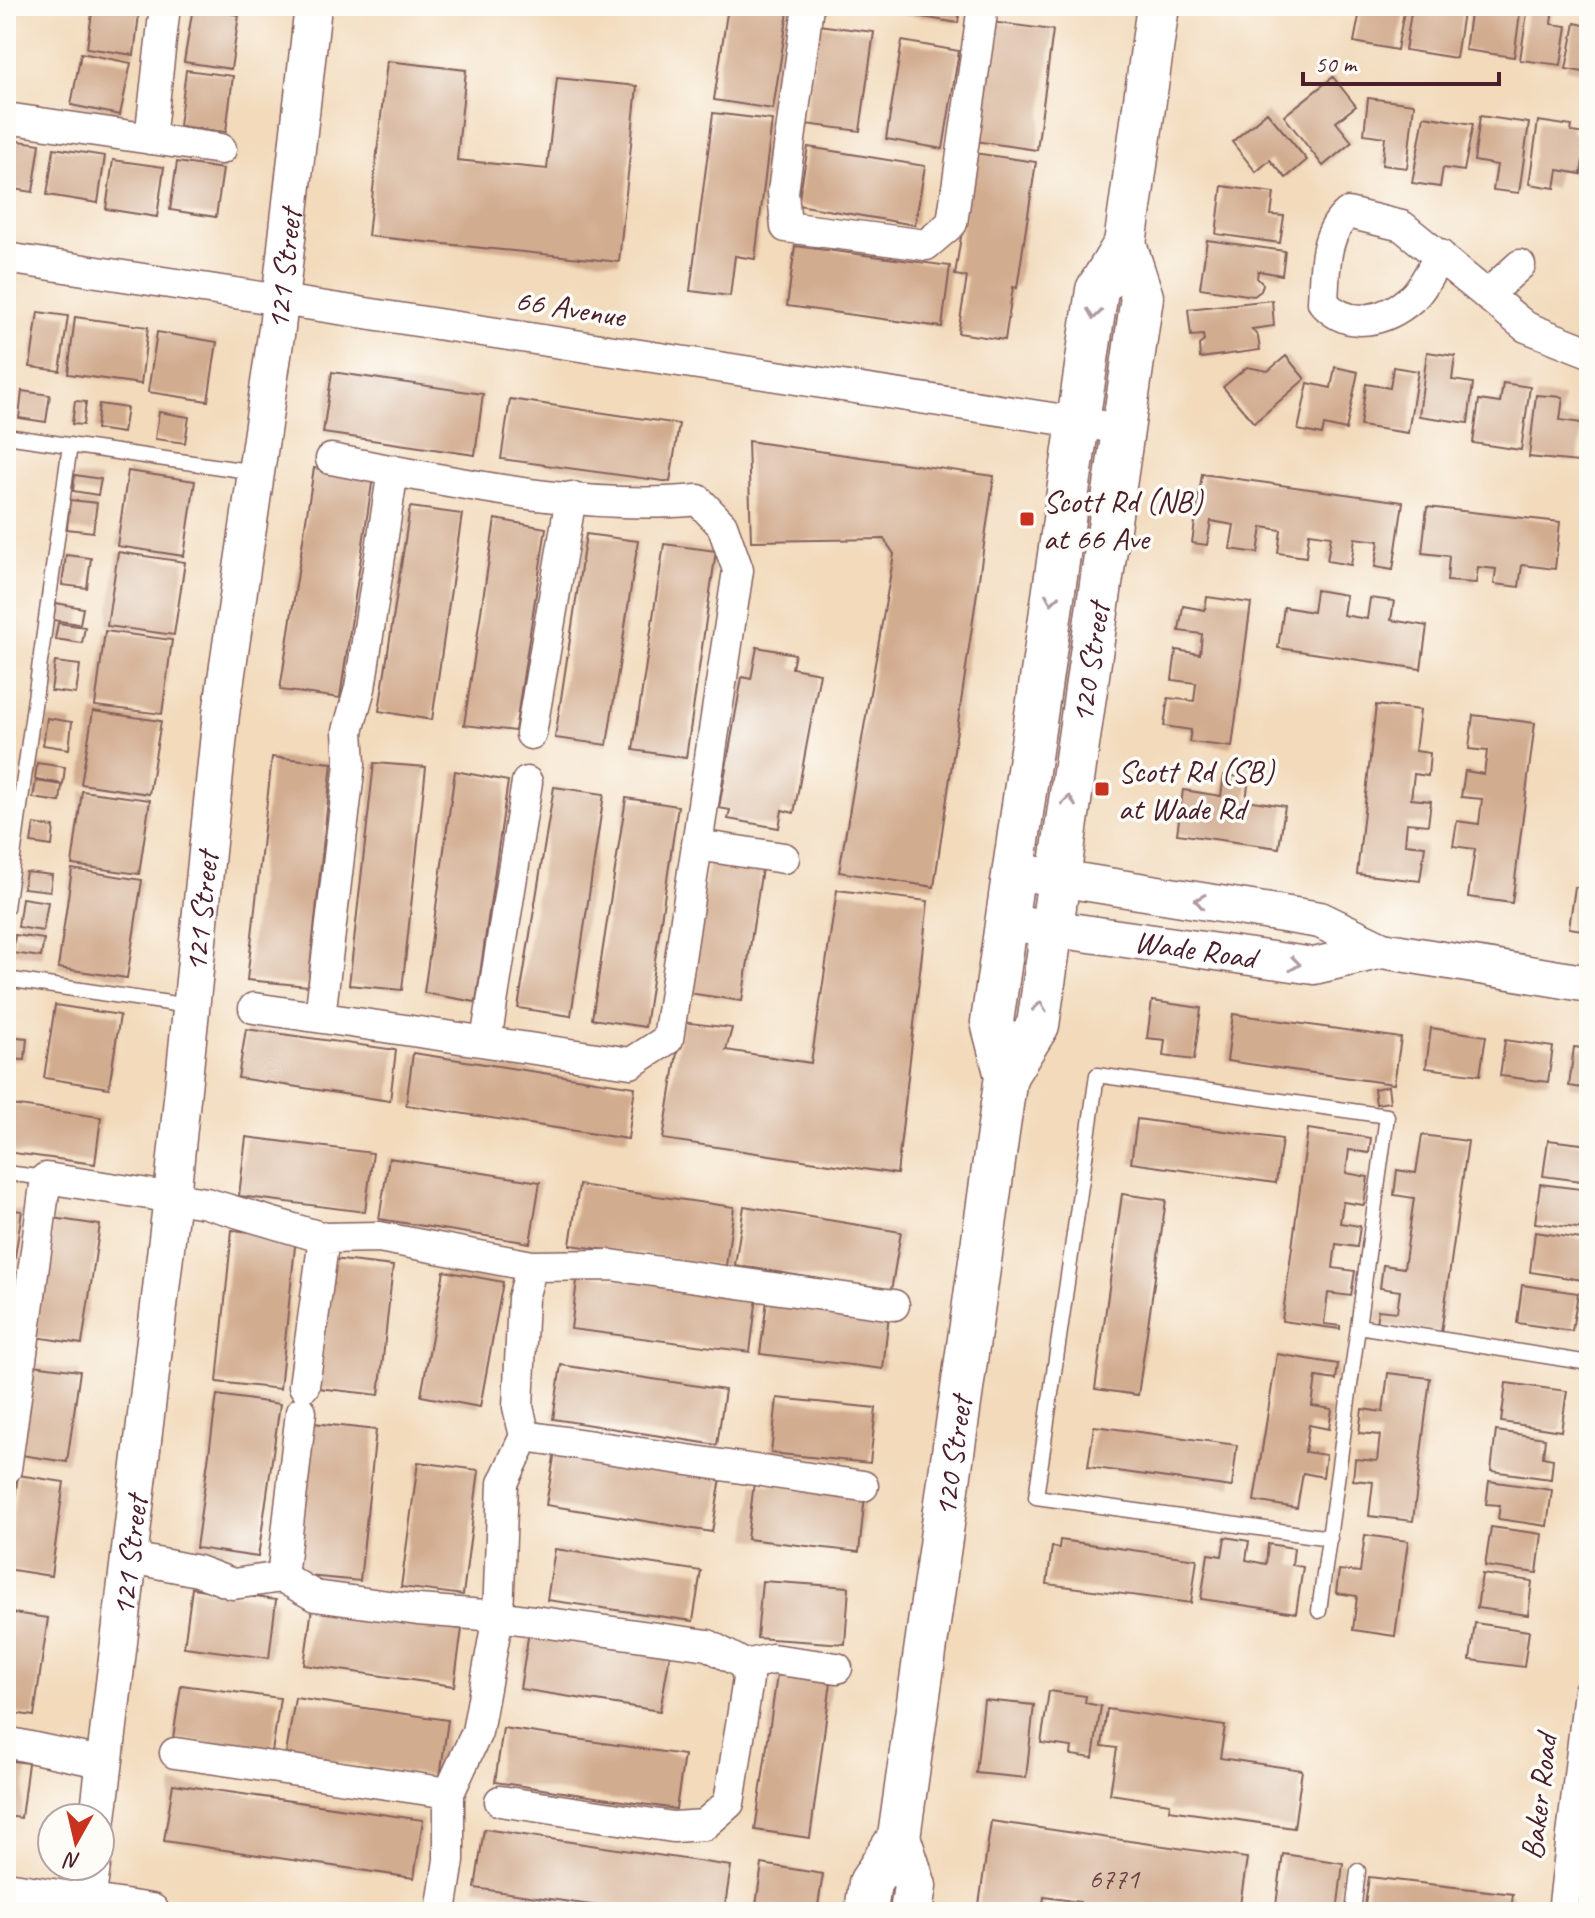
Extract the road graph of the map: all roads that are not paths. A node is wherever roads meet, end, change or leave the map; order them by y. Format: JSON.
{"nodes":[{"id":1,"x":165,"y":6,"type":"edge"},
{"id":2,"x":313,"y":6,"type":"edge"},
{"id":3,"x":808,"y":6,"type":"edge"},
{"id":4,"x":983,"y":6,"type":"edge"},
{"id":5,"x":1158,"y":6,"type":"edge"},
{"id":6,"x":6,"y":118,"type":"edge"},
{"id":7,"x":150,"y":139,"type":"junction"},
{"id":8,"x":221,"y":149,"type":"dead end"},
{"id":9,"x":1125,"y":244,"type":"junction"},
{"id":10,"x":1440,"y":255,"type":"dead end"},
{"id":11,"x":6,"y":258,"type":"edge"},
{"id":12,"x":1520,"y":265,"type":"dead end"},
{"id":13,"x":1487,"y":295,"type":"junction"},
{"id":14,"x":280,"y":300,"type":"junction"},
{"id":15,"x":1589,"y":352,"type":"edge"},
{"id":16,"x":1078,"y":423,"type":"junction"},
{"id":17,"x":1123,"y":429,"type":"junction"},
{"id":18,"x":6,"y":436,"type":"edge"},
{"id":19,"x":70,"y":445,"type":"junction"},
{"id":20,"x":331,"y":459,"type":"dead end"},
{"id":21,"x":393,"y":470,"type":"junction"},
{"id":22,"x":256,"y":472,"type":"junction"},
{"id":23,"x":571,"y":497,"type":"junction"},
{"id":24,"x":531,"y":734,"type":"dead end"},
{"id":25,"x":527,"y":782,"type":"dead end"},
{"id":26,"x":697,"y":845,"type":"junction"},
{"id":27,"x":784,"y":858,"type":"dead end"},
{"id":28,"x":1014,"y":871,"type":"junction"},
{"id":29,"x":1059,"y":878,"type":"junction"},
{"id":30,"x":6,"y":908,"type":"edge"},
{"id":31,"x":1007,"y":922,"type":"junction"},
{"id":32,"x":1052,"y":928,"type":"junction"},
{"id":33,"x":1382,"y":950,"type":"junction"},
{"id":34,"x":6,"y":979,"type":"edge"},
{"id":35,"x":1589,"y":984,"type":"edge"},
{"id":36,"x":190,"y":1006,"type":"junction"},
{"id":37,"x":254,"y":1008,"type":"dead end"},
{"id":38,"x":320,"y":1017,"type":"junction"},
{"id":39,"x":486,"y":1041,"type":"junction"},
{"id":40,"x":1006,"y":1076,"type":"junction"},
{"id":41,"x":6,"y":1173,"type":"edge"},
{"id":42,"x":46,"y":1178,"type":"junction"},
{"id":43,"x":172,"y":1197,"type":"junction"},
{"id":44,"x":324,"y":1238,"type":"junction"},
{"id":45,"x":532,"y":1266,"type":"junction"},
{"id":46,"x":894,"y":1305,"type":"dead end"},
{"id":47,"x":1358,"y":1326,"type":"junction"},
{"id":48,"x":1589,"y":1363,"type":"edge"},
{"id":49,"x":525,"y":1436,"type":"junction"},
{"id":50,"x":6,"y":1469,"type":"edge"},
{"id":51,"x":863,"y":1486,"type":"dead end"},
{"id":52,"x":1330,"y":1538,"type":"junction"},
{"id":53,"x":131,"y":1558,"type":"junction"},
{"id":54,"x":282,"y":1577,"type":"junction"},
{"id":55,"x":1319,"y":1611,"type":"dead end"},
{"id":56,"x":498,"y":1616,"type":"junction"},
{"id":57,"x":745,"y":1665,"type":"junction"},
{"id":58,"x":837,"y":1668,"type":"dead end"},
{"id":59,"x":1589,"y":1691,"type":"edge"},
{"id":60,"x":6,"y":1742,"type":"edge"},
{"id":61,"x":175,"y":1753,"type":"dead end"},
{"id":62,"x":105,"y":1763,"type":"junction"},
{"id":63,"x":449,"y":1793,"type":"junction"},
{"id":64,"x":500,"y":1801,"type":"dead end"},
{"id":65,"x":100,"y":1802,"type":"edge"},
{"id":66,"x":899,"y":1837,"type":"junction"},
{"id":67,"x":1358,"y":1871,"type":"dead end"},
{"id":68,"x":90,"y":1882,"type":"edge"},
{"id":69,"x":6,"y":1890,"type":"edge"},
{"id":70,"x":86,"y":1907,"type":"edge"},
{"id":71,"x":151,"y":1912,"type":"edge"},
{"id":72,"x":441,"y":1912,"type":"edge"},
{"id":73,"x":866,"y":1912,"type":"edge"},
{"id":74,"x":911,"y":1912,"type":"edge"},
{"id":75,"x":1353,"y":1912,"type":"edge"},
{"id":76,"x":1563,"y":1912,"type":"edge"}],
"edges":[{"from":1,"to":7,"type":"street"},
{"from":2,"to":14,"type":"street","name":"121 Street"},
{"from":3,"to":4,"type":"street"},
{"from":5,"to":9,"type":"main road","name":"120 Street"},
{"from":6,"to":7,"type":"street"},
{"from":7,"to":8,"type":"street"},
{"from":9,"to":16,"type":"main road","name":"120 Street","one_way":true},
{"from":9,"to":17,"type":"main road","name":"120 Street"},
{"from":10,"to":13,"type":"street"},
{"from":11,"to":14,"type":"street","name":"66 Avenue"},
{"from":12,"to":13,"type":"street"},
{"from":13,"to":15,"type":"street"},
{"from":14,"to":16,"type":"street","name":"66 Avenue"},
{"from":14,"to":22,"type":"street","name":"121 Street"},
{"from":16,"to":17,"type":"street","name":"66 Avenue"},
{"from":16,"to":28,"type":"main road","name":"120 Street","one_way":true},
{"from":29,"to":17,"type":"main road","name":"120 Street","one_way":true},
{"from":18,"to":19,"type":"lane"},
{"from":19,"to":22,"type":"lane"},
{"from":19,"to":30,"type":"lane"},
{"from":20,"to":21,"type":"street"},
{"from":21,"to":23,"type":"street"},
{"from":21,"to":38,"type":"street"},
{"from":22,"to":36,"type":"street","name":"121 Street"},
{"from":23,"to":24,"type":"street"},
{"from":23,"to":26,"type":"street"},
{"from":25,"to":39,"type":"street"},
{"from":26,"to":27,"type":"street"},
{"from":26,"to":39,"type":"street"},
{"from":28,"to":29,"type":"street","name":"Wade Road"},
{"from":28,"to":31,"type":"main road","name":"120 Street"},
{"from":29,"to":32,"type":"main road","name":"120 Street"},
{"from":33,"to":29,"type":"street","name":"Wade Road","one_way":true},
{"from":31,"to":32,"type":"street","name":"Wade Road"},
{"from":31,"to":40,"type":"main road","name":"120 Street"},
{"from":32,"to":33,"type":"street","name":"Wade Road","one_way":true},
{"from":40,"to":32,"type":"main road","name":"120 Street","one_way":true},
{"from":33,"to":35,"type":"street","name":"Wade Road"},
{"from":34,"to":36,"type":"lane"},
{"from":36,"to":43,"type":"street","name":"121 Street"},
{"from":37,"to":38,"type":"street"},
{"from":38,"to":39,"type":"street"},
{"from":40,"to":66,"type":"main road","name":"120 Street"},
{"from":41,"to":42,"type":"lane"},
{"from":42,"to":43,"type":"street"},
{"from":42,"to":50,"type":"street"},
{"from":43,"to":44,"type":"street"},
{"from":43,"to":53,"type":"street","name":"121 Street"},
{"from":44,"to":45,"type":"street"},
{"from":44,"to":54,"type":"street"},
{"from":45,"to":46,"type":"street"},
{"from":45,"to":49,"type":"street"},
{"from":47,"to":48,"type":"lane"},
{"from":47,"to":52,"type":"lane"},
{"from":47,"to":52,"type":"lane"},
{"from":49,"to":51,"type":"street"},
{"from":49,"to":56,"type":"street"},
{"from":52,"to":55,"type":"lane"},
{"from":53,"to":54,"type":"street"},
{"from":53,"to":62,"type":"street","name":"121 Street"},
{"from":54,"to":56,"type":"street"},
{"from":56,"to":57,"type":"street"},
{"from":56,"to":63,"type":"street"},
{"from":57,"to":58,"type":"street"},
{"from":57,"to":64,"type":"street"},
{"from":59,"to":76,"type":"street","name":"Baker Road"},
{"from":60,"to":62,"type":"street"},
{"from":61,"to":63,"type":"street"},
{"from":62,"to":65,"type":"street","name":"121 Street"},
{"from":63,"to":72,"type":"street"},
{"from":66,"to":73,"type":"main road","name":"120 Street"},
{"from":66,"to":74,"type":"main road","name":"120 Street"},
{"from":67,"to":75,"type":"lane"},
{"from":68,"to":70,"type":"street"},
{"from":69,"to":70,"type":"street"},
{"from":70,"to":71,"type":"street"}]}
